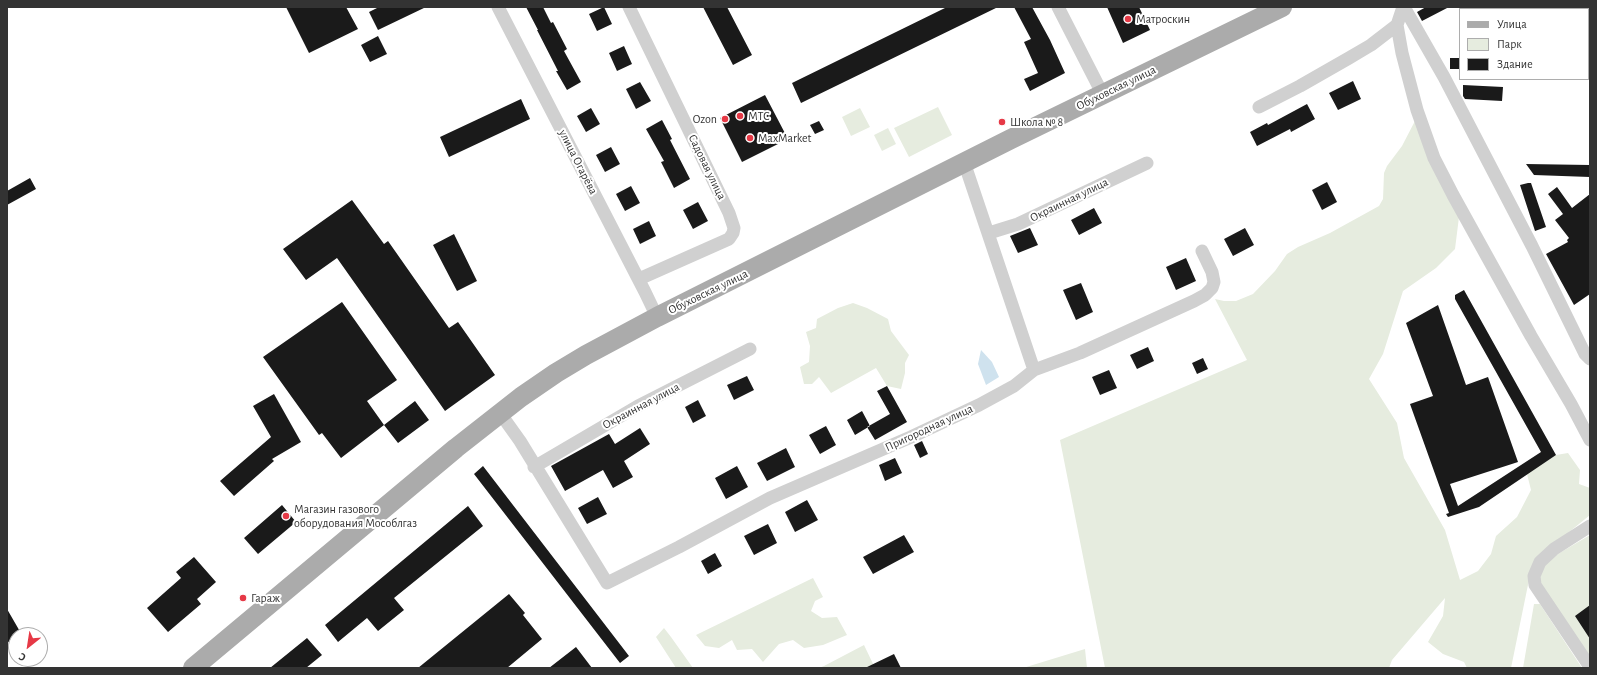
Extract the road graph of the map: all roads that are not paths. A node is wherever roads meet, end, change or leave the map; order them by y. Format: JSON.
{"nodes":[{"id":1,"x":498,"y":7,"type":"edge"},
{"id":2,"x":630,"y":7,"type":"edge"},
{"id":3,"x":1058,"y":7,"type":"edge"},
{"id":4,"x":1282,"y":7,"type":"edge"},
{"id":5,"x":1404,"y":7,"type":"edge"},
{"id":6,"x":1397,"y":25,"type":"junction"},
{"id":7,"x":1103,"y":95,"type":"junction"},
{"id":8,"x":1258,"y":107,"type":"dead end"},
{"id":9,"x":964,"y":162,"type":"junction"},
{"id":10,"x":1147,"y":163,"type":"dead end"},
{"id":11,"x":989,"y":233,"type":"junction"},
{"id":12,"x":1202,"y":251,"type":"dead end"},
{"id":13,"x":639,"y":279,"type":"junction"},
{"id":14,"x":657,"y":317,"type":"junction"},
{"id":15,"x":750,"y":349,"type":"dead end"},
{"id":16,"x":1590,"y":359,"type":"edge"},
{"id":17,"x":1034,"y":370,"type":"junction"},
{"id":18,"x":500,"y":413,"type":"junction"},
{"id":19,"x":1590,"y":440,"type":"edge"},
{"id":20,"x":534,"y":467,"type":"junction"},
{"id":21,"x":1590,"y":526,"type":"edge"},
{"id":22,"x":1590,"y":667,"type":"edge"},
{"id":23,"x":193,"y":668,"type":"edge"}],
"edges":[{"from":1,"to":13,"type":"street","name":"улица Огарёва"},
{"from":2,"to":13,"type":"street","name":"Садовая улица"},
{"from":3,"to":7,"type":"street"},
{"from":4,"to":7,"type":"main road","name":"Обуховская улица"},
{"from":5,"to":6,"type":"street"},
{"from":5,"to":16,"type":"street"},
{"from":6,"to":8,"type":"street"},
{"from":6,"to":19,"type":"street"},
{"from":7,"to":9,"type":"main road","name":"Обуховская улица"},
{"from":9,"to":11,"type":"street"},
{"from":9,"to":14,"type":"main road","name":"Обуховская улица"},
{"from":10,"to":11,"type":"street","name":"Окраинная улица"},
{"from":11,"to":17,"type":"street"},
{"from":12,"to":17,"type":"street","name":"Пригородная улица"},
{"from":13,"to":14,"type":"street","name":"улица Огарёва"},
{"from":14,"to":18,"type":"main road","name":"Обуховская улица"},
{"from":15,"to":20,"type":"street","name":"Окраинная улица"},
{"from":17,"to":20,"type":"street","name":"Пригородная улица"},
{"from":18,"to":20,"type":"street"},
{"from":18,"to":23,"type":"main road","name":"Обуховская улица"},
{"from":21,"to":22,"type":"street"}]}
